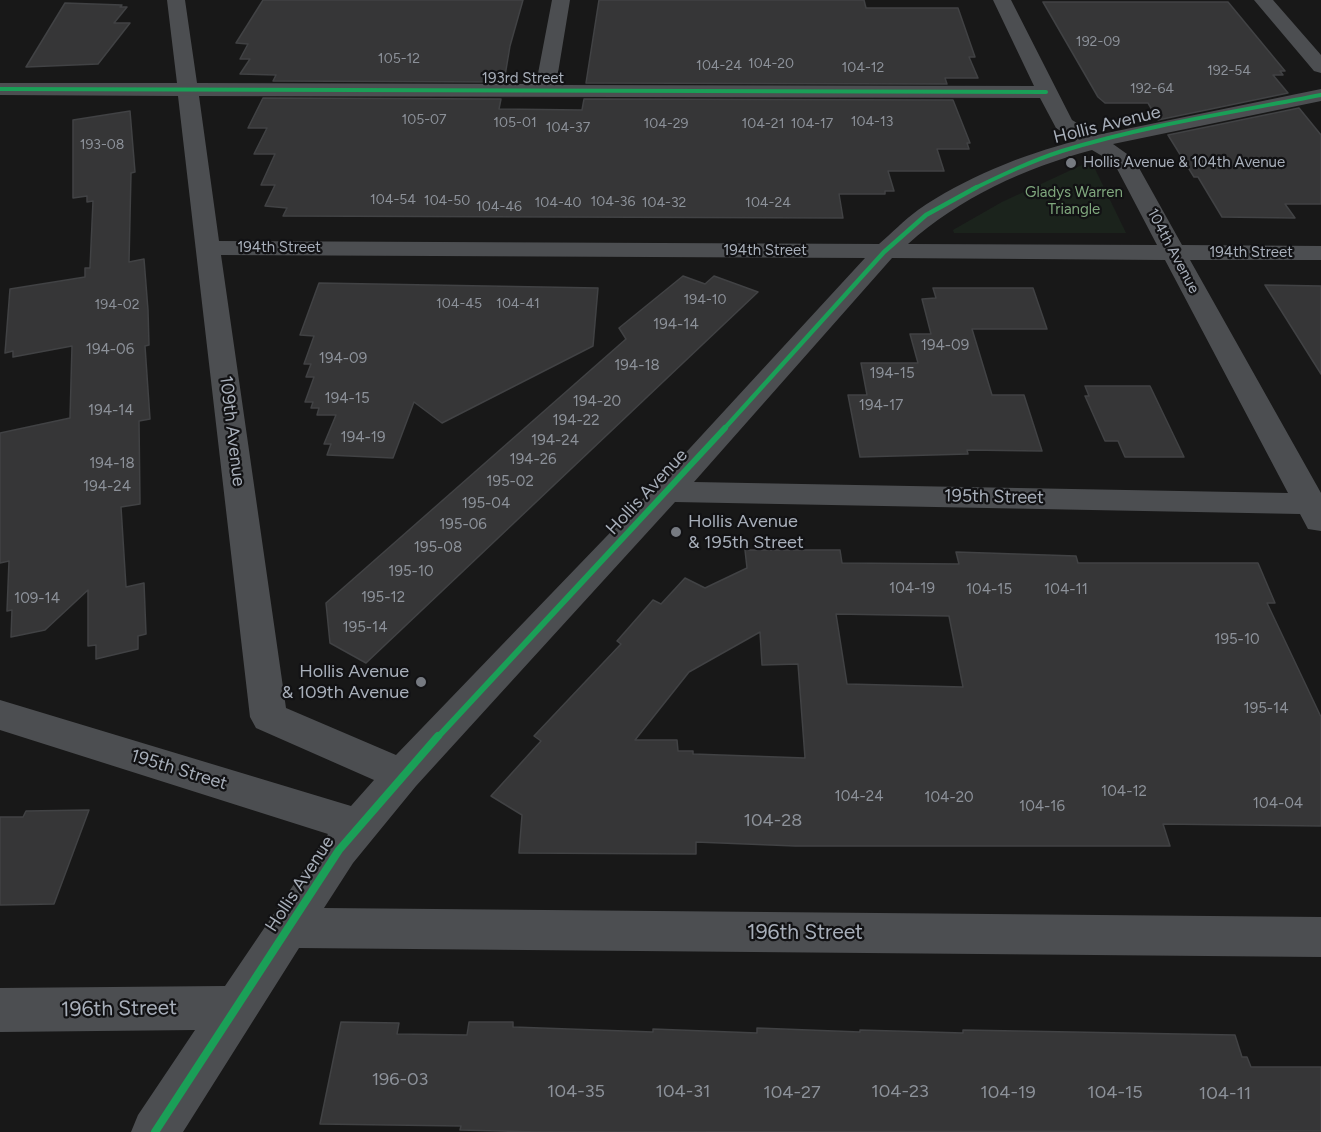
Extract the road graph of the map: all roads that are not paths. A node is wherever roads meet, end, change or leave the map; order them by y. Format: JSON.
{"nodes":[{"id":1,"x":177,"y":0,"type":"edge"},
{"id":2,"x":561,"y":0,"type":"edge"},
{"id":3,"x":1002,"y":0,"type":"edge"},
{"id":4,"x":1263,"y":0,"type":"edge"},
{"id":5,"x":1321,"y":67,"type":"edge"},
{"id":6,"x":0,"y":89,"type":"edge"},
{"id":7,"x":188,"y":90,"type":"junction"},
{"id":8,"x":545,"y":91,"type":"junction"},
{"id":9,"x":1046,"y":92,"type":"junction"},
{"id":10,"x":1321,"y":95,"type":"edge"},
{"id":11,"x":1094,"y":142,"type":"junction"},
{"id":12,"x":209,"y":248,"type":"junction"},
{"id":13,"x":884,"y":252,"type":"junction"},
{"id":14,"x":1173,"y":252,"type":"junction"},
{"id":15,"x":1321,"y":253,"type":"edge"},
{"id":16,"x":667,"y":492,"type":"junction"},
{"id":17,"x":1317,"y":511,"type":"edge"},
{"id":18,"x":0,"y":715,"type":"edge"},
{"id":19,"x":402,"y":775,"type":"junction"},
{"id":20,"x":359,"y":826,"type":"junction"},
{"id":21,"x":288,"y":928,"type":"junction"},
{"id":22,"x":1321,"y":937,"type":"edge"},
{"id":23,"x":237,"y":1008,"type":"junction"},
{"id":24,"x":0,"y":1010,"type":"edge"},
{"id":25,"x":155,"y":1132,"type":"edge"}],
"edges":[{"from":1,"to":7,"type":"street","name":"109th Avenue"},
{"from":2,"to":8,"type":"street"},
{"from":3,"to":9,"type":"street","name":"104th Avenue"},
{"from":4,"to":5,"type":"street"},
{"from":6,"to":7,"type":"street","name":"193rd Street"},
{"from":7,"to":8,"type":"street","name":"193rd Street"},
{"from":7,"to":12,"type":"street","name":"109th Avenue"},
{"from":8,"to":9,"type":"street","name":"193rd Street"},
{"from":9,"to":11,"type":"street","name":"104th Avenue"},
{"from":10,"to":11,"type":"street","name":"Hollis Avenue"},
{"from":11,"to":13,"type":"street","name":"Hollis Avenue"},
{"from":11,"to":14,"type":"street","name":"104th Avenue"},
{"from":12,"to":13,"type":"street","name":"194th Street"},
{"from":12,"to":19,"type":"street","name":"109th Avenue"},
{"from":13,"to":14,"type":"street","name":"194th Street"},
{"from":13,"to":16,"type":"street","name":"Hollis Avenue"},
{"from":14,"to":15,"type":"street","name":"194th Street"},
{"from":14,"to":17,"type":"street","name":"104th Avenue"},
{"from":16,"to":17,"type":"street","name":"195th Street"},
{"from":16,"to":19,"type":"street","name":"Hollis Avenue"},
{"from":18,"to":20,"type":"street","name":"195th Street"},
{"from":19,"to":20,"type":"street","name":"Hollis Avenue"},
{"from":20,"to":21,"type":"street","name":"Hollis Avenue"},
{"from":21,"to":22,"type":"street","name":"196th Street"},
{"from":21,"to":23,"type":"street","name":"Hollis Avenue"},
{"from":23,"to":24,"type":"street","name":"196th Street"},
{"from":23,"to":25,"type":"street","name":"Hollis Avenue"}]}
